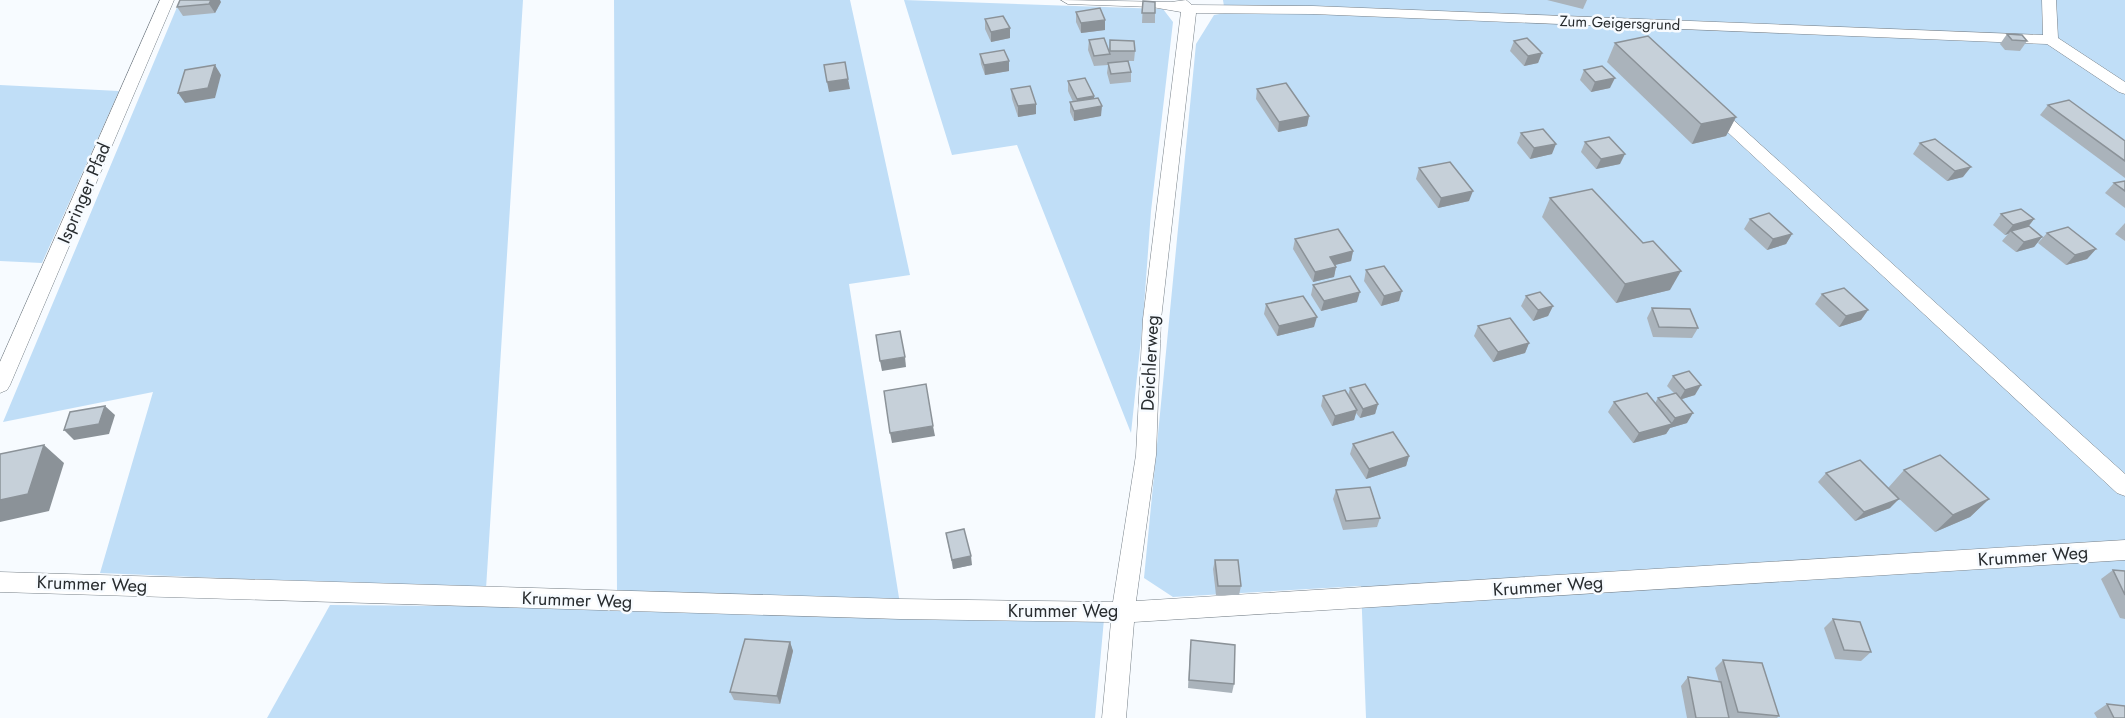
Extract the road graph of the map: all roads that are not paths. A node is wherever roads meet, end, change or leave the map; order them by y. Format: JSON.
{"nodes":[{"id":1,"x":167,"y":0,"type":"edge"},
{"id":2,"x":1068,"y":0,"type":"edge"},
{"id":3,"x":2049,"y":0,"type":"edge"},
{"id":4,"x":1182,"y":4,"type":"edge"},
{"id":5,"x":1617,"y":22,"type":"junction"},
{"id":6,"x":1635,"y":39,"type":"edge"},
{"id":7,"x":2051,"y":40,"type":"junction"},
{"id":8,"x":2125,"y":89,"type":"edge"},
{"id":9,"x":1696,"y":94,"type":"edge"},
{"id":10,"x":0,"y":386,"type":"edge"},
{"id":11,"x":2125,"y":487,"type":"edge"},
{"id":12,"x":2125,"y":550,"type":"edge"},
{"id":13,"x":0,"y":582,"type":"edge"},
{"id":14,"x":1123,"y":612,"type":"junction"},
{"id":15,"x":1114,"y":718,"type":"edge"}],
"edges":[{"from":1,"to":10,"type":"lane","name":"Ispringer Pfad"},
{"from":2,"to":4,"type":"lane"},
{"from":3,"to":7,"type":"lane"},
{"from":4,"to":5,"type":"lane","name":"Zum Geigersgrund"},
{"from":4,"to":14,"type":"lane","name":"Deichlerweg"},
{"from":5,"to":6,"type":"lane"},
{"from":5,"to":7,"type":"lane","name":"Zum Geigersgrund"},
{"from":7,"to":8,"type":"lane"},
{"from":9,"to":11,"type":"lane"},
{"from":12,"to":14,"type":"lane","name":"Krummer Weg"},
{"from":13,"to":14,"type":"lane","name":"Krummer Weg"},
{"from":14,"to":15,"type":"lane","name":"Deichlerweg"}]}
